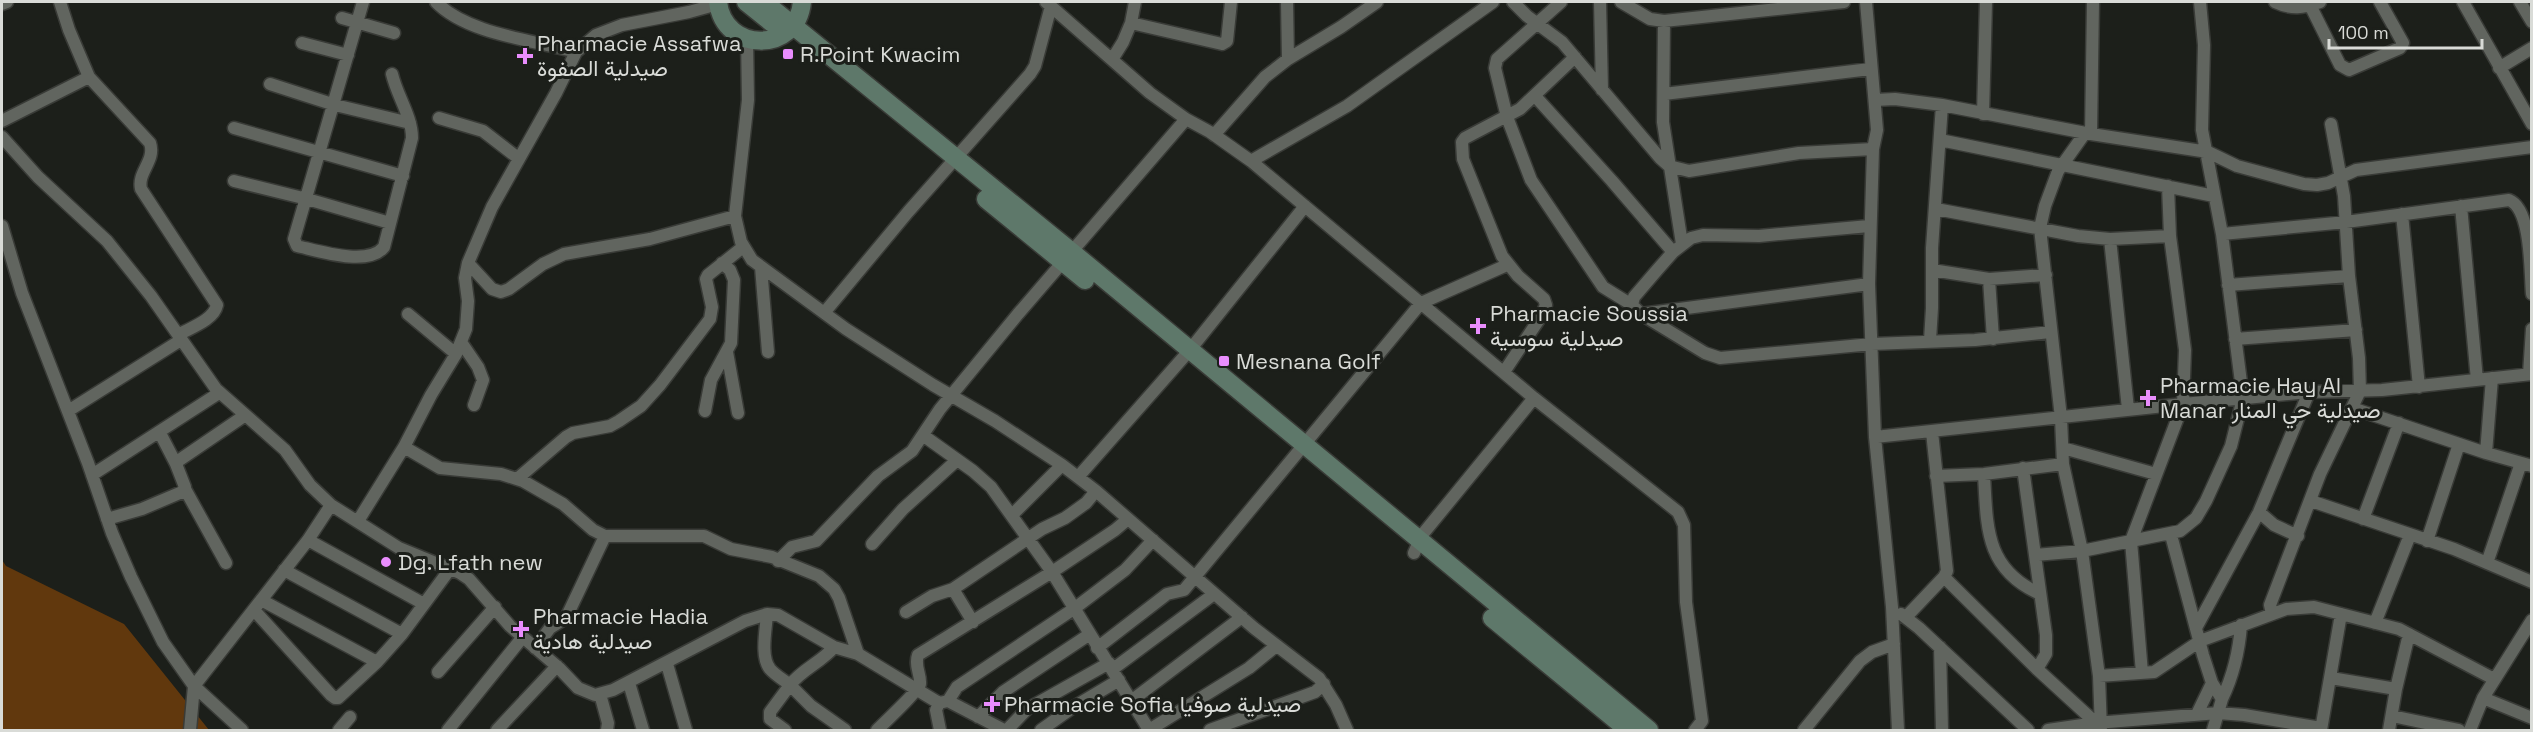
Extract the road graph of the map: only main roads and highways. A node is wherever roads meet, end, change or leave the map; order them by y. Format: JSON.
{"nodes":[{"id":1,"x":746,"y":2,"type":"edge"},
{"id":2,"x":764,"y":2,"type":"edge"},
{"id":3,"x":802,"y":2,"type":"edge"},
{"id":4,"x":718,"y":3,"type":"edge"},
{"id":5,"x":788,"y":29,"type":"junction"},
{"id":6,"x":1416,"y":547,"type":"junction"},
{"id":7,"x":1628,"y":730,"type":"edge"},
{"id":8,"x":1649,"y":730,"type":"edge"}],
"edges":[{"from":1,"to":5,"type":"main road"},
{"from":2,"to":5,"type":"main road"},
{"from":3,"to":5,"type":"main road"},
{"from":4,"to":5,"type":"main road"},
{"from":5,"to":6,"type":"main road"},
{"from":6,"to":7,"type":"main road"},
{"from":6,"to":8,"type":"main road"}]}
